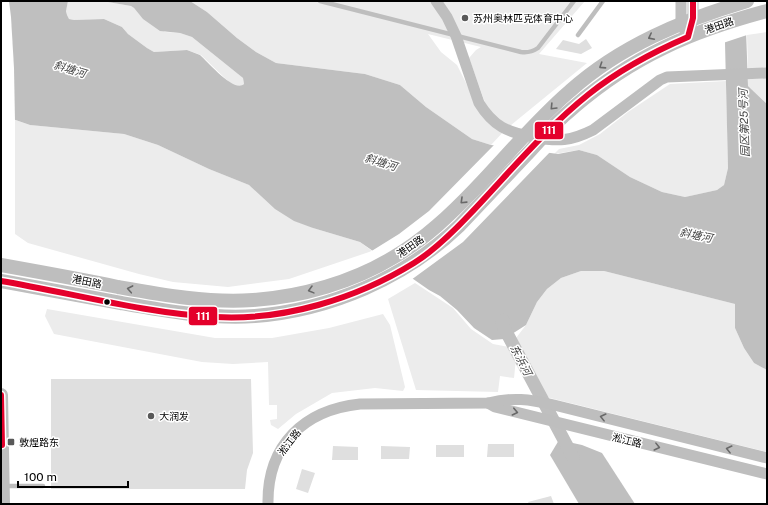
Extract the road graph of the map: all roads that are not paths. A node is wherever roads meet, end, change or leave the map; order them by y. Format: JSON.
{"nodes":[{"id":1,"x":320,"y":1,"type":"edge"},
{"id":2,"x":436,"y":1,"type":"edge"},
{"id":3,"x":574,"y":1,"type":"edge"},
{"id":4,"x":603,"y":1,"type":"edge"},
{"id":5,"x":681,"y":1,"type":"edge"},
{"id":6,"x":693,"y":1,"type":"edge"},
{"id":7,"x":746,"y":1,"type":"edge"},
{"id":8,"x":767,"y":11,"type":"edge"},
{"id":9,"x":687,"y":20,"type":"junction"},
{"id":10,"x":578,"y":35,"type":"dead end"},
{"id":11,"x":456,"y":36,"type":"junction"},
{"id":12,"x":688,"y":36,"type":"junction"},
{"id":13,"x":767,"y":73,"type":"edge"},
{"id":14,"x":1,"y":265,"type":"edge"},
{"id":15,"x":1,"y":281,"type":"edge"},
{"id":16,"x":1,"y":395,"type":"edge"},
{"id":17,"x":488,"y":403,"type":"junction"},
{"id":18,"x":577,"y":410,"type":"junction"},
{"id":19,"x":569,"y":426,"type":"junction"},
{"id":20,"x":767,"y":458,"type":"edge"},
{"id":21,"x":767,"y":474,"type":"edge"},
{"id":22,"x":3,"y":486,"type":"junction"},
{"id":23,"x":43,"y":486,"type":"dead end"},
{"id":24,"x":3,"y":504,"type":"edge"},
{"id":25,"x":268,"y":504,"type":"edge"}],
"edges":[{"from":1,"to":11,"type":"lane"},
{"from":2,"to":11,"type":"street"},
{"from":3,"to":11,"type":"lane"},
{"from":4,"to":10,"type":"lane"},
{"from":5,"to":9,"type":"street"},
{"from":6,"to":9,"type":"street"},
{"from":7,"to":9,"type":"main road","name":"港田路"},
{"from":8,"to":12,"type":"main road","name":"港田路"},
{"from":9,"to":12,"type":"street"},
{"from":9,"to":14,"type":"main road","name":"港田路","one_way":true},
{"from":11,"to":13,"type":"street"},
{"from":12,"to":15,"type":"main road","name":"港田路"},
{"from":16,"to":22,"type":"main road"},
{"from":17,"to":18,"type":"street","name":"淞江路"},
{"from":17,"to":19,"type":"street","name":"淞江路","one_way":true},
{"from":17,"to":25,"type":"street","name":"淞江路"},
{"from":18,"to":19,"type":"street"},
{"from":20,"to":18,"type":"street","name":"淞江路","one_way":true},
{"from":19,"to":21,"type":"street","name":"淞江路","one_way":true},
{"from":22,"to":23,"type":"lane"},
{"from":22,"to":24,"type":"main road"}]}
